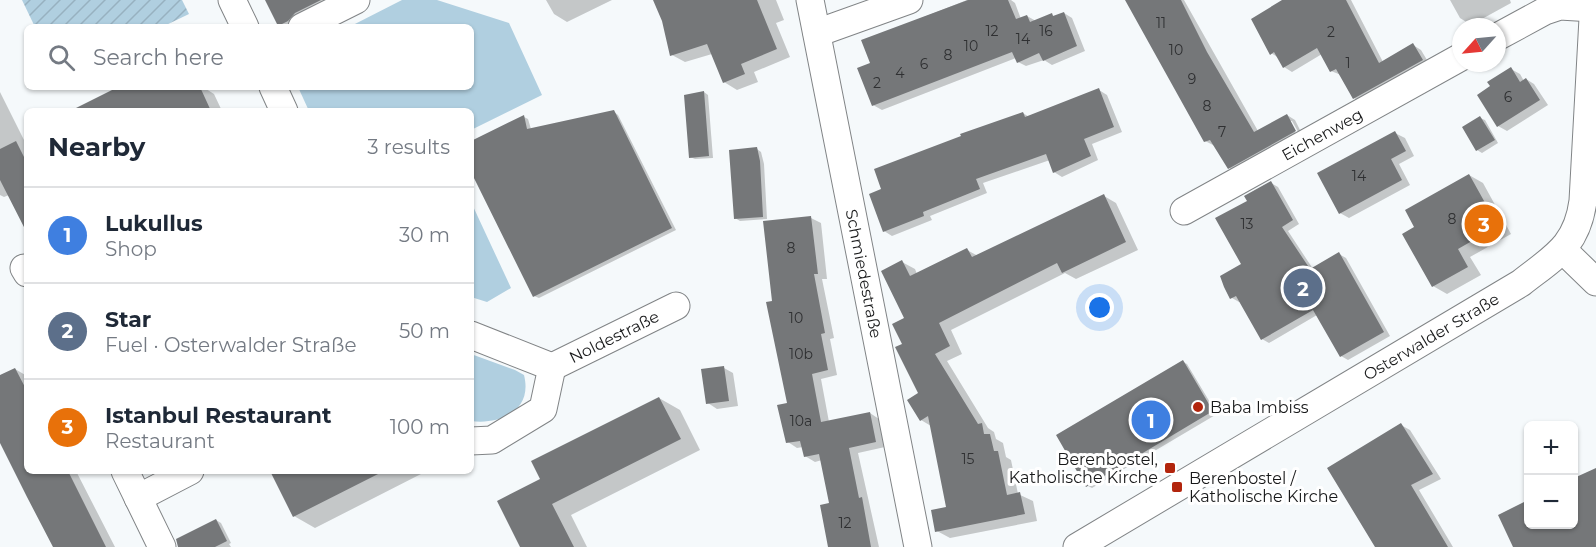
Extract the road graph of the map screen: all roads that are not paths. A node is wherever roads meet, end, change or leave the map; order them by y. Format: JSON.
{"nodes":[{"id":1,"x":232,"y":0,"type":"edge"},
{"id":2,"x":356,"y":0,"type":"edge"},
{"id":3,"x":810,"y":0,"type":"edge"},
{"id":4,"x":909,"y":0,"type":"edge"},
{"id":5,"x":1594,"y":4,"type":"edge"},
{"id":6,"x":243,"y":24,"type":"edge"},
{"id":7,"x":308,"y":24,"type":"edge"},
{"id":8,"x":1506,"y":32,"type":"edge"},
{"id":9,"x":817,"y":33,"type":"junction"},
{"id":10,"x":1452,"y":62,"type":"edge"},
{"id":11,"x":274,"y":90,"type":"edge"},
{"id":12,"x":283,"y":108,"type":"edge"},
{"id":13,"x":1184,"y":211,"type":"dead end"},
{"id":14,"x":1563,"y":250,"type":"junction"},
{"id":15,"x":1596,"y":282,"type":"edge"},
{"id":16,"x":676,"y":306,"type":"dead end"},
{"id":17,"x":474,"y":336,"type":"edge"},
{"id":18,"x":552,"y":367,"type":"junction"},
{"id":19,"x":474,"y":441,"type":"edge"},
{"id":20,"x":126,"y":474,"type":"edge"},
{"id":21,"x":184,"y":474,"type":"edge"},
{"id":22,"x":138,"y":498,"type":"junction"},
{"id":23,"x":162,"y":547,"type":"edge"},
{"id":24,"x":918,"y":547,"type":"edge"},
{"id":25,"x":1077,"y":547,"type":"edge"}],
"edges":[{"from":1,"to":6,"type":"street"},
{"from":2,"to":7,"type":"street"},
{"from":3,"to":9,"type":"street","name":"Schmiedestraße"},
{"from":4,"to":9,"type":"street"},
{"from":5,"to":8,"type":"street"},
{"from":5,"to":14,"type":"street","name":"Osterwalder Straße"},
{"from":9,"to":24,"type":"street","name":"Schmiedestraße"},
{"from":10,"to":13,"type":"street","name":"Eichenweg"},
{"from":11,"to":12,"type":"street"},
{"from":14,"to":15,"type":"street"},
{"from":14,"to":25,"type":"street","name":"Osterwalder Straße"},
{"from":16,"to":18,"type":"street","name":"Noldestraße"},
{"from":17,"to":18,"type":"street","name":"Noldestraße"},
{"from":18,"to":19,"type":"street","name":"Noldestraße"},
{"from":20,"to":22,"type":"street"},
{"from":21,"to":22,"type":"street"},
{"from":22,"to":23,"type":"street"}]}
